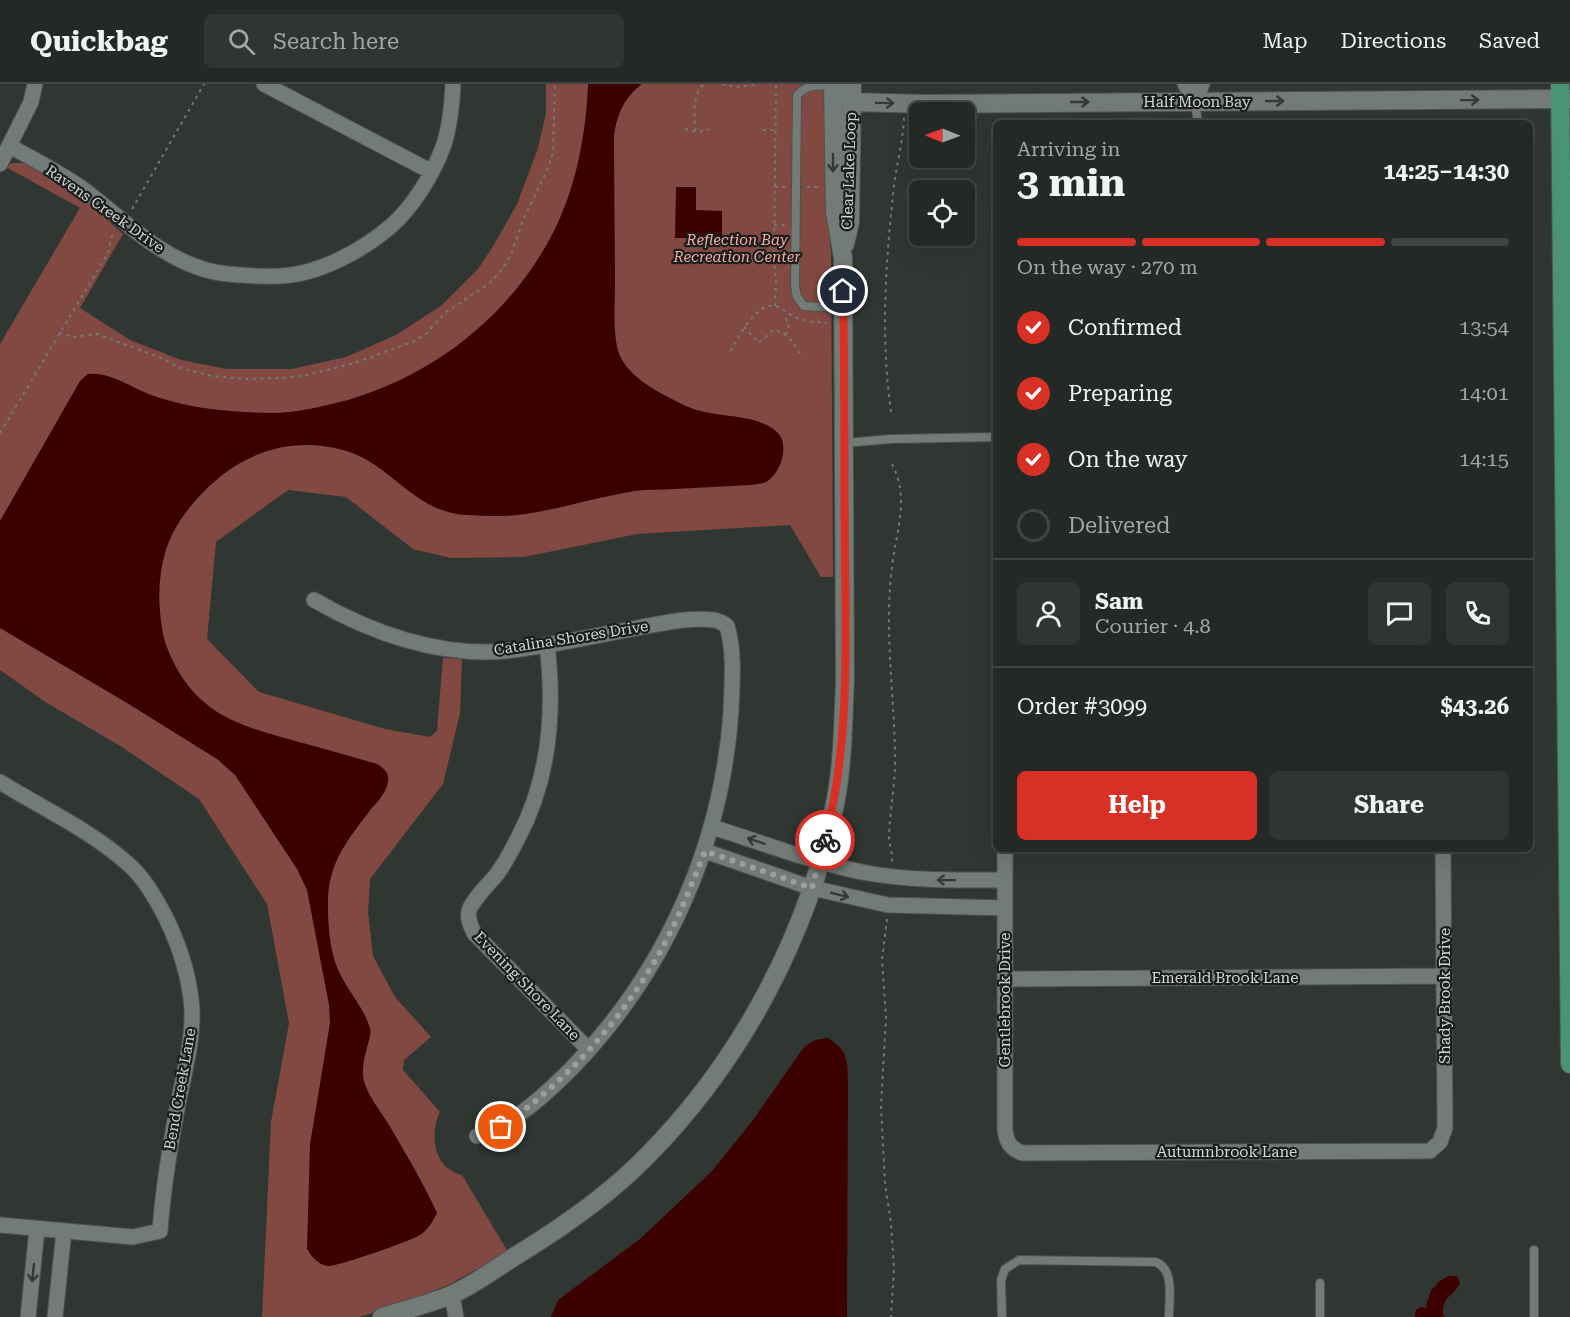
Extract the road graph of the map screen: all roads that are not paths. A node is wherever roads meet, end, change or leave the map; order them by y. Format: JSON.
{"nodes":[{"id":1,"x":35,"y":84,"type":"edge"},
{"id":2,"x":264,"y":84,"type":"edge"},
{"id":3,"x":453,"y":84,"type":"edge"},
{"id":4,"x":834,"y":84,"type":"edge"},
{"id":5,"x":1185,"y":84,"type":"edge"},
{"id":6,"x":1202,"y":84,"type":"edge"},
{"id":7,"x":1416,"y":92,"type":"edge"},
{"id":8,"x":852,"y":93,"type":"edge"},
{"id":9,"x":1563,"y":94,"type":"edge"},
{"id":10,"x":1195,"y":102,"type":"junction"},
{"id":11,"x":1198,"y":120,"type":"edge"},
{"id":12,"x":9,"y":146,"type":"junction"},
{"id":13,"x":0,"y":164,"type":"edge"},
{"id":14,"x":430,"y":171,"type":"junction"},
{"id":15,"x":843,"y":258,"type":"junction"},
{"id":16,"x":843,"y":308,"type":"junction"},
{"id":17,"x":993,"y":437,"type":"edge"},
{"id":18,"x":844,"y":443,"type":"junction"},
{"id":19,"x":1568,"y":534,"type":"edge"},
{"id":20,"x":314,"y":600,"type":"dead end"},
{"id":21,"x":547,"y":645,"type":"junction"},
{"id":22,"x":0,"y":783,"type":"edge"},
{"id":23,"x":712,"y":827,"type":"junction"},
{"id":24,"x":705,"y":851,"type":"junction"},
{"id":25,"x":1005,"y":852,"type":"edge"},
{"id":26,"x":1443,"y":852,"type":"edge"},
{"id":27,"x":819,"y":861,"type":"junction"},
{"id":28,"x":1005,"y":880,"type":"junction"},
{"id":29,"x":812,"y":888,"type":"junction"},
{"id":30,"x":1005,"y":908,"type":"junction"},
{"id":31,"x":1445,"y":976,"type":"junction"},
{"id":32,"x":1006,"y":979,"type":"junction"},
{"id":33,"x":1570,"y":988,"type":"edge"},
{"id":34,"x":589,"y":1050,"type":"junction"},
{"id":35,"x":1570,"y":1065,"type":"edge"},
{"id":36,"x":477,"y":1136,"type":"dead end"},
{"id":37,"x":1440,"y":1142,"type":"joint"},
{"id":38,"x":1012,"y":1149,"type":"joint"},
{"id":39,"x":0,"y":1225,"type":"edge"},
{"id":40,"x":37,"y":1229,"type":"junction"},
{"id":41,"x":63,"y":1231,"type":"junction"},
{"id":42,"x":1534,"y":1250,"type":"dead end"},
{"id":43,"x":1320,"y":1283,"type":"dead end"},
{"id":44,"x":452,"y":1295,"type":"junction"},
{"id":45,"x":428,"y":1310,"type":"edge"},
{"id":46,"x":28,"y":1317,"type":"edge"},
{"id":47,"x":56,"y":1317,"type":"edge"},
{"id":48,"x":382,"y":1317,"type":"edge"},
{"id":49,"x":456,"y":1317,"type":"edge"},
{"id":50,"x":1002,"y":1317,"type":"edge"},
{"id":51,"x":1169,"y":1317,"type":"edge"},
{"id":52,"x":1320,"y":1317,"type":"edge"},
{"id":53,"x":1534,"y":1317,"type":"edge"}],
"edges":[{"from":1,"to":12,"type":"street"},
{"from":2,"to":14,"type":"street"},
{"from":3,"to":14,"type":"street","name":"Ravens Creek Drive"},
{"from":4,"to":8,"type":"street"},
{"from":4,"to":15,"type":"street","name":"Clear Lake Loop","one_way":true},
{"from":4,"to":16,"type":"lane"},
{"from":5,"to":10,"type":"street"},
{"from":6,"to":10,"type":"street"},
{"from":7,"to":9,"type":"street","name":"Half Moon Bay","one_way":true},
{"from":10,"to":7,"type":"street","name":"Half Moon Bay","one_way":true},
{"from":8,"to":10,"type":"street","name":"Half Moon Bay","one_way":true},
{"from":8,"to":15,"type":"street","name":"Clear Lake Loop"},
{"from":9,"to":19,"type":"main road"},
{"from":10,"to":11,"type":"lane"},
{"from":12,"to":13,"type":"street"},
{"from":12,"to":14,"type":"street","name":"Ravens Creek Drive"},
{"from":15,"to":16,"type":"street","name":"Clear Lake Loop"},
{"from":16,"to":18,"type":"street","name":"Clear Lake Loop"},
{"from":17,"to":18,"type":"lane"},
{"from":18,"to":27,"type":"street","name":"Clear Lake Loop"},
{"from":19,"to":33,"type":"main road"},
{"from":20,"to":21,"type":"street","name":"Catalina Shores Drive"},
{"from":21,"to":23,"type":"street","name":"Catalina Shores Drive"},
{"from":21,"to":34,"type":"street","name":"Evening Shore Lane"},
{"from":22,"to":41,"type":"street","name":"Bend Creek Lane"},
{"from":23,"to":24,"type":"street"},
{"from":27,"to":23,"type":"street","one_way":true},
{"from":24,"to":29,"type":"street"},
{"from":24,"to":34,"type":"street"},
{"from":25,"to":28,"type":"street","name":"Gentlebrook Drive"},
{"from":26,"to":31,"type":"street","name":"Shady Brook Drive"},
{"from":28,"to":27,"type":"street","one_way":true},
{"from":27,"to":29,"type":"street","name":"Clear Lake Loop"},
{"from":28,"to":30,"type":"street","name":"Gentlebrook Drive"},
{"from":29,"to":30,"type":"street","one_way":true},
{"from":29,"to":44,"type":"street","name":"Clear Lake Loop"},
{"from":30,"to":32,"type":"street","name":"Gentlebrook Drive"},
{"from":31,"to":32,"type":"street","name":"Emerald Brook Lane"},
{"from":31,"to":37,"type":"street","name":"Shady Brook Drive"},
{"from":32,"to":38,"type":"street","name":"Gentlebrook Drive"},
{"from":33,"to":35,"type":"main road"},
{"from":34,"to":36,"type":"street"},
{"from":37,"to":38,"type":"street","name":"Autumnbrook Lane"},
{"from":39,"to":40,"type":"street"},
{"from":40,"to":41,"type":"street"},
{"from":40,"to":46,"type":"street","one_way":true},
{"from":41,"to":47,"type":"street"},
{"from":42,"to":53,"type":"lane"},
{"from":43,"to":52,"type":"lane"},
{"from":44,"to":45,"type":"street"},
{"from":44,"to":49,"type":"street"},
{"from":45,"to":48,"type":"street"},
{"from":50,"to":51,"type":"lane"}]}
